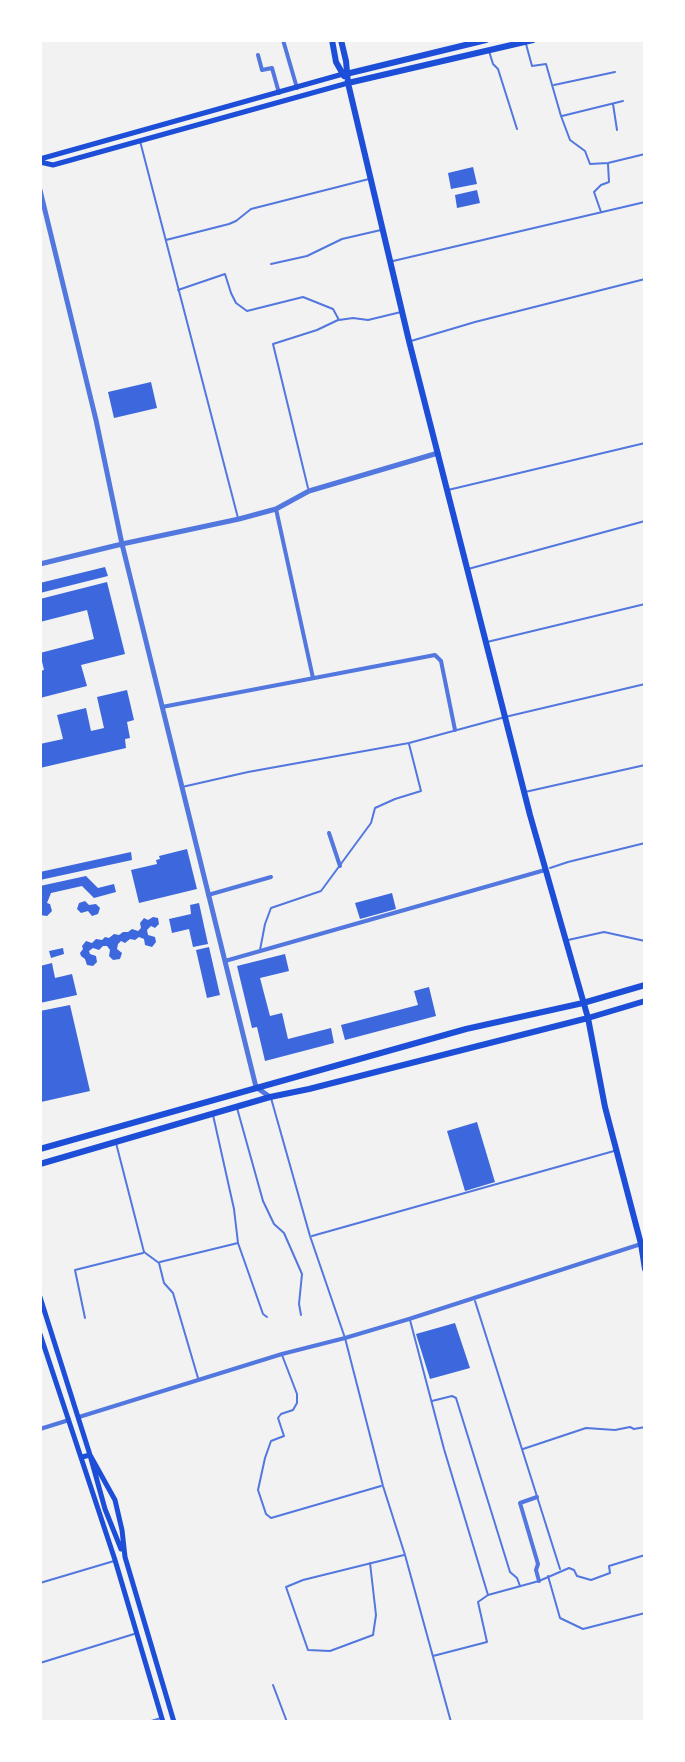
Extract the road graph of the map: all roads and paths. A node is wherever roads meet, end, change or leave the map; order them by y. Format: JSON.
{"nodes":[{"id":1,"x":283,"y":40,"type":"edge"},
{"id":2,"x":332,"y":40,"type":"edge"},
{"id":3,"x":341,"y":40,"type":"edge"},
{"id":4,"x":486,"y":40,"type":"edge"},
{"id":5,"x":529,"y":41,"type":"edge"},
{"id":6,"x":489,"y":50,"type":"junction"},
{"id":7,"x":258,"y":55,"type":"dead end"},
{"id":8,"x":615,"y":72,"type":"dead end"},
{"id":9,"x":345,"y":74,"type":"junction"},
{"id":10,"x":348,"y":83,"type":"junction"},
{"id":11,"x":553,"y":86,"type":"junction"},
{"id":12,"x":297,"y":88,"type":"junction"},
{"id":13,"x":279,"y":93,"type":"junction"},
{"id":14,"x":623,"y":101,"type":"dead end"},
{"id":15,"x":612,"y":103,"type":"junction"},
{"id":16,"x":561,"y":116,"type":"junction"},
{"id":17,"x":517,"y":129,"type":"dead end"},
{"id":18,"x":617,"y":130,"type":"dead end"},
{"id":19,"x":140,"y":140,"type":"junction"},
{"id":20,"x":645,"y":154,"type":"edge"},
{"id":21,"x":40,"y":160,"type":"edge"},
{"id":22,"x":608,"y":163,"type":"junction"},
{"id":23,"x":370,"y":178,"type":"junction"},
{"id":24,"x":40,"y":190,"type":"edge"},
{"id":25,"x":645,"y":202,"type":"edge"},
{"id":26,"x":601,"y":212,"type":"junction"},
{"id":27,"x":383,"y":230,"type":"junction"},
{"id":28,"x":165,"y":240,"type":"junction"},
{"id":29,"x":390,"y":262,"type":"junction"},
{"id":30,"x":271,"y":264,"type":"dead end"},
{"id":31,"x":645,"y":279,"type":"edge"},
{"id":32,"x":178,"y":290,"type":"junction"},
{"id":33,"x":402,"y":311,"type":"junction"},
{"id":34,"x":339,"y":320,"type":"junction"},
{"id":35,"x":409,"y":341,"type":"junction"},
{"id":36,"x":645,"y":443,"type":"edge"},
{"id":37,"x":438,"y":453,"type":"junction"},
{"id":38,"x":447,"y":490,"type":"junction"},
{"id":39,"x":309,"y":491,"type":"junction"},
{"id":40,"x":276,"y":509,"type":"junction"},
{"id":41,"x":239,"y":519,"type":"junction"},
{"id":42,"x":645,"y":521,"type":"edge"},
{"id":43,"x":122,"y":544,"type":"junction"},
{"id":44,"x":40,"y":564,"type":"edge"},
{"id":45,"x":467,"y":570,"type":"junction"},
{"id":46,"x":645,"y":604,"type":"edge"},
{"id":47,"x":485,"y":643,"type":"junction"},
{"id":48,"x":313,"y":678,"type":"junction"},
{"id":49,"x":645,"y":684,"type":"edge"},
{"id":50,"x":162,"y":707,"type":"junction"},
{"id":51,"x":505,"y":717,"type":"junction"},
{"id":52,"x":455,"y":730,"type":"junction"},
{"id":53,"x":409,"y":743,"type":"junction"},
{"id":54,"x":645,"y":765,"type":"edge"},
{"id":55,"x":181,"y":787,"type":"junction"},
{"id":56,"x":525,"y":793,"type":"junction"},
{"id":57,"x":329,"y":833,"type":"dead end"},
{"id":58,"x":645,"y":843,"type":"edge"},
{"id":59,"x":340,"y":866,"type":"junction"},
{"id":60,"x":545,"y":870,"type":"junction"},
{"id":61,"x":271,"y":877,"type":"dead end"},
{"id":62,"x":208,"y":895,"type":"junction"},
{"id":63,"x":566,"y":941,"type":"junction"},
{"id":64,"x":645,"y":941,"type":"edge"},
{"id":65,"x":260,"y":951,"type":"junction"},
{"id":66,"x":225,"y":961,"type":"junction"},
{"id":67,"x":645,"y":985,"type":"edge"},
{"id":68,"x":645,"y":1001,"type":"edge"},
{"id":69,"x":583,"y":1003,"type":"junction"},
{"id":70,"x":588,"y":1018,"type":"junction"},
{"id":71,"x":256,"y":1087,"type":"junction"},
{"id":72,"x":270,"y":1097,"type":"junction"},
{"id":73,"x":236,"y":1107,"type":"junction"},
{"id":74,"x":213,"y":1114,"type":"junction"},
{"id":75,"x":116,"y":1142,"type":"junction"},
{"id":76,"x":40,"y":1149,"type":"edge"},
{"id":77,"x":616,"y":1151,"type":"junction"},
{"id":78,"x":40,"y":1164,"type":"edge"},
{"id":79,"x":310,"y":1236,"type":"junction"},
{"id":80,"x":238,"y":1243,"type":"junction"},
{"id":81,"x":643,"y":1244,"type":"edge"},
{"id":82,"x":144,"y":1252,"type":"junction"},
{"id":83,"x":159,"y":1263,"type":"junction"},
{"id":84,"x":645,"y":1269,"type":"edge"},
{"id":85,"x":40,"y":1297,"type":"edge"},
{"id":86,"x":475,"y":1299,"type":"junction"},
{"id":87,"x":301,"y":1315,"type":"dead end"},
{"id":88,"x":267,"y":1317,"type":"dead end"},
{"id":89,"x":85,"y":1318,"type":"dead end"},
{"id":90,"x":409,"y":1319,"type":"junction"},
{"id":91,"x":40,"y":1334,"type":"edge"},
{"id":92,"x":345,"y":1338,"type":"junction"},
{"id":93,"x":42,"y":1344,"type":"edge"},
{"id":94,"x":282,"y":1354,"type":"junction"},
{"id":95,"x":198,"y":1380,"type":"junction"},
{"id":96,"x":70,"y":1390,"type":"junction"},
{"id":97,"x":60,"y":1393,"type":"junction"},
{"id":98,"x":431,"y":1401,"type":"junction"},
{"id":99,"x":79,"y":1417,"type":"junction"},
{"id":100,"x":69,"y":1420,"type":"junction"},
{"id":101,"x":645,"y":1427,"type":"edge"},
{"id":102,"x":40,"y":1429,"type":"edge"},
{"id":103,"x":521,"y":1449,"type":"junction"},
{"id":104,"x":90,"y":1455,"type":"junction"},
{"id":105,"x":82,"y":1457,"type":"junction"},
{"id":106,"x":383,"y":1486,"type":"junction"},
{"id":107,"x":537,"y":1497,"type":"junction"},
{"id":108,"x":405,"y":1555,"type":"junction"},
{"id":109,"x":645,"y":1555,"type":"edge"},
{"id":110,"x":125,"y":1557,"type":"junction"},
{"id":111,"x":115,"y":1560,"type":"junction"},
{"id":112,"x":370,"y":1563,"type":"junction"},
{"id":113,"x":560,"y":1571,"type":"junction"},
{"id":114,"x":548,"y":1576,"type":"junction"},
{"id":115,"x":539,"y":1581,"type":"junction"},
{"id":116,"x":40,"y":1583,"type":"edge"},
{"id":117,"x":520,"y":1586,"type":"junction"},
{"id":118,"x":488,"y":1595,"type":"junction"},
{"id":119,"x":645,"y":1613,"type":"edge"},
{"id":120,"x":137,"y":1633,"type":"junction"},
{"id":121,"x":433,"y":1656,"type":"junction"},
{"id":122,"x":40,"y":1663,"type":"edge"},
{"id":123,"x":273,"y":1685,"type":"dead end"},
{"id":124,"x":173,"y":1719,"type":"edge"},
{"id":125,"x":163,"y":1720,"type":"edge"},
{"id":126,"x":148,"y":1722,"type":"edge"},
{"id":127,"x":287,"y":1722,"type":"edge"},
{"id":128,"x":451,"y":1722,"type":"edge"}],
"edges":[{"from":1,"to":12,"type":"street"},
{"from":2,"to":9,"type":"main road"},
{"from":3,"to":9,"type":"main road"},
{"from":4,"to":9,"type":"main road"},
{"from":5,"to":6,"type":"main road"},
{"from":5,"to":11,"type":"lane"},
{"from":6,"to":10,"type":"main road"},
{"from":6,"to":17,"type":"lane"},
{"from":7,"to":13,"type":"street"},
{"from":8,"to":11,"type":"lane"},
{"from":9,"to":10,"type":"main road"},
{"from":9,"to":12,"type":"main road"},
{"from":10,"to":19,"type":"main road"},
{"from":10,"to":23,"type":"main road"},
{"from":11,"to":16,"type":"lane"},
{"from":12,"to":13,"type":"main road"},
{"from":13,"to":21,"type":"main road"},
{"from":14,"to":15,"type":"lane"},
{"from":15,"to":16,"type":"lane"},
{"from":15,"to":18,"type":"lane"},
{"from":16,"to":22,"type":"lane"},
{"from":19,"to":21,"type":"main road"},
{"from":19,"to":28,"type":"lane"},
{"from":20,"to":22,"type":"lane"},
{"from":22,"to":26,"type":"lane"},
{"from":23,"to":27,"type":"main road"},
{"from":23,"to":28,"type":"lane"},
{"from":24,"to":43,"type":"street"},
{"from":25,"to":26,"type":"lane"},
{"from":26,"to":29,"type":"lane"},
{"from":27,"to":29,"type":"main road"},
{"from":27,"to":30,"type":"lane"},
{"from":28,"to":32,"type":"lane"},
{"from":29,"to":33,"type":"main road"},
{"from":31,"to":35,"type":"lane"},
{"from":32,"to":34,"type":"lane"},
{"from":32,"to":41,"type":"lane"},
{"from":33,"to":34,"type":"lane"},
{"from":33,"to":35,"type":"main road"},
{"from":34,"to":39,"type":"lane"},
{"from":35,"to":37,"type":"main road"},
{"from":36,"to":38,"type":"lane"},
{"from":37,"to":38,"type":"main road"},
{"from":37,"to":39,"type":"street"},
{"from":38,"to":45,"type":"main road"},
{"from":39,"to":40,"type":"street"},
{"from":40,"to":41,"type":"street"},
{"from":40,"to":48,"type":"street"},
{"from":41,"to":43,"type":"street"},
{"from":42,"to":45,"type":"lane"},
{"from":43,"to":44,"type":"street"},
{"from":43,"to":50,"type":"street"},
{"from":45,"to":47,"type":"main road"},
{"from":46,"to":47,"type":"lane"},
{"from":47,"to":51,"type":"main road"},
{"from":48,"to":50,"type":"street"},
{"from":48,"to":52,"type":"street"},
{"from":49,"to":51,"type":"lane"},
{"from":50,"to":55,"type":"street"},
{"from":51,"to":52,"type":"lane"},
{"from":51,"to":56,"type":"main road"},
{"from":52,"to":53,"type":"lane"},
{"from":53,"to":55,"type":"lane"},
{"from":53,"to":59,"type":"lane"},
{"from":54,"to":56,"type":"lane"},
{"from":55,"to":62,"type":"street"},
{"from":56,"to":60,"type":"main road"},
{"from":57,"to":59,"type":"street"},
{"from":58,"to":60,"type":"lane"},
{"from":59,"to":65,"type":"lane"},
{"from":60,"to":63,"type":"main road"},
{"from":60,"to":65,"type":"street"},
{"from":61,"to":62,"type":"street"},
{"from":62,"to":66,"type":"street"},
{"from":63,"to":64,"type":"lane"},
{"from":63,"to":69,"type":"main road"},
{"from":65,"to":66,"type":"street"},
{"from":66,"to":71,"type":"street"},
{"from":67,"to":69,"type":"main road"},
{"from":68,"to":70,"type":"main road"},
{"from":69,"to":70,"type":"main road"},
{"from":69,"to":71,"type":"main road"},
{"from":70,"to":72,"type":"main road"},
{"from":70,"to":77,"type":"main road"},
{"from":71,"to":72,"type":"street"},
{"from":71,"to":76,"type":"main road"},
{"from":72,"to":73,"type":"main road"},
{"from":72,"to":79,"type":"lane"},
{"from":73,"to":74,"type":"main road"},
{"from":73,"to":87,"type":"lane"},
{"from":74,"to":75,"type":"main road"},
{"from":74,"to":80,"type":"lane"},
{"from":75,"to":78,"type":"main road"},
{"from":75,"to":82,"type":"lane"},
{"from":77,"to":79,"type":"lane"},
{"from":77,"to":81,"type":"main road"},
{"from":79,"to":92,"type":"lane"},
{"from":80,"to":83,"type":"lane"},
{"from":80,"to":88,"type":"lane"},
{"from":81,"to":84,"type":"main road"},
{"from":81,"to":86,"type":"street"},
{"from":82,"to":83,"type":"lane"},
{"from":82,"to":89,"type":"lane"},
{"from":83,"to":95,"type":"lane"},
{"from":85,"to":96,"type":"main road"},
{"from":86,"to":90,"type":"street"},
{"from":86,"to":103,"type":"lane"},
{"from":90,"to":92,"type":"street"},
{"from":90,"to":98,"type":"lane"},
{"from":91,"to":93,"type":"main road"},
{"from":92,"to":94,"type":"street"},
{"from":92,"to":106,"type":"lane"},
{"from":93,"to":97,"type":"main road"},
{"from":94,"to":95,"type":"street"},
{"from":94,"to":106,"type":"lane"},
{"from":95,"to":99,"type":"street"},
{"from":96,"to":97,"type":"main road"},
{"from":96,"to":99,"type":"main road"},
{"from":97,"to":100,"type":"main road"},
{"from":98,"to":117,"type":"lane"},
{"from":98,"to":118,"type":"lane"},
{"from":99,"to":100,"type":"main road"},
{"from":99,"to":104,"type":"main road"},
{"from":100,"to":102,"type":"street"},
{"from":100,"to":105,"type":"main road"},
{"from":101,"to":103,"type":"lane"},
{"from":103,"to":107,"type":"lane"},
{"from":104,"to":105,"type":"main road"},
{"from":104,"to":110,"type":"main road"},
{"from":104,"to":110,"type":"main road"},
{"from":105,"to":111,"type":"main road"},
{"from":106,"to":108,"type":"lane"},
{"from":107,"to":113,"type":"lane"},
{"from":107,"to":115,"type":"street"},
{"from":108,"to":112,"type":"lane"},
{"from":108,"to":121,"type":"lane"},
{"from":109,"to":113,"type":"lane"},
{"from":110,"to":124,"type":"main road"},
{"from":111,"to":116,"type":"lane"},
{"from":111,"to":120,"type":"main road"},
{"from":112,"to":112,"type":"lane"},
{"from":113,"to":114,"type":"lane"},
{"from":114,"to":115,"type":"lane"},
{"from":114,"to":119,"type":"lane"},
{"from":115,"to":117,"type":"lane"},
{"from":117,"to":118,"type":"lane"},
{"from":118,"to":121,"type":"lane"},
{"from":120,"to":122,"type":"lane"},
{"from":120,"to":125,"type":"main road"},
{"from":121,"to":128,"type":"lane"},
{"from":123,"to":127,"type":"lane"},
{"from":124,"to":125,"type":"main road"},
{"from":125,"to":126,"type":"lane"}]}
